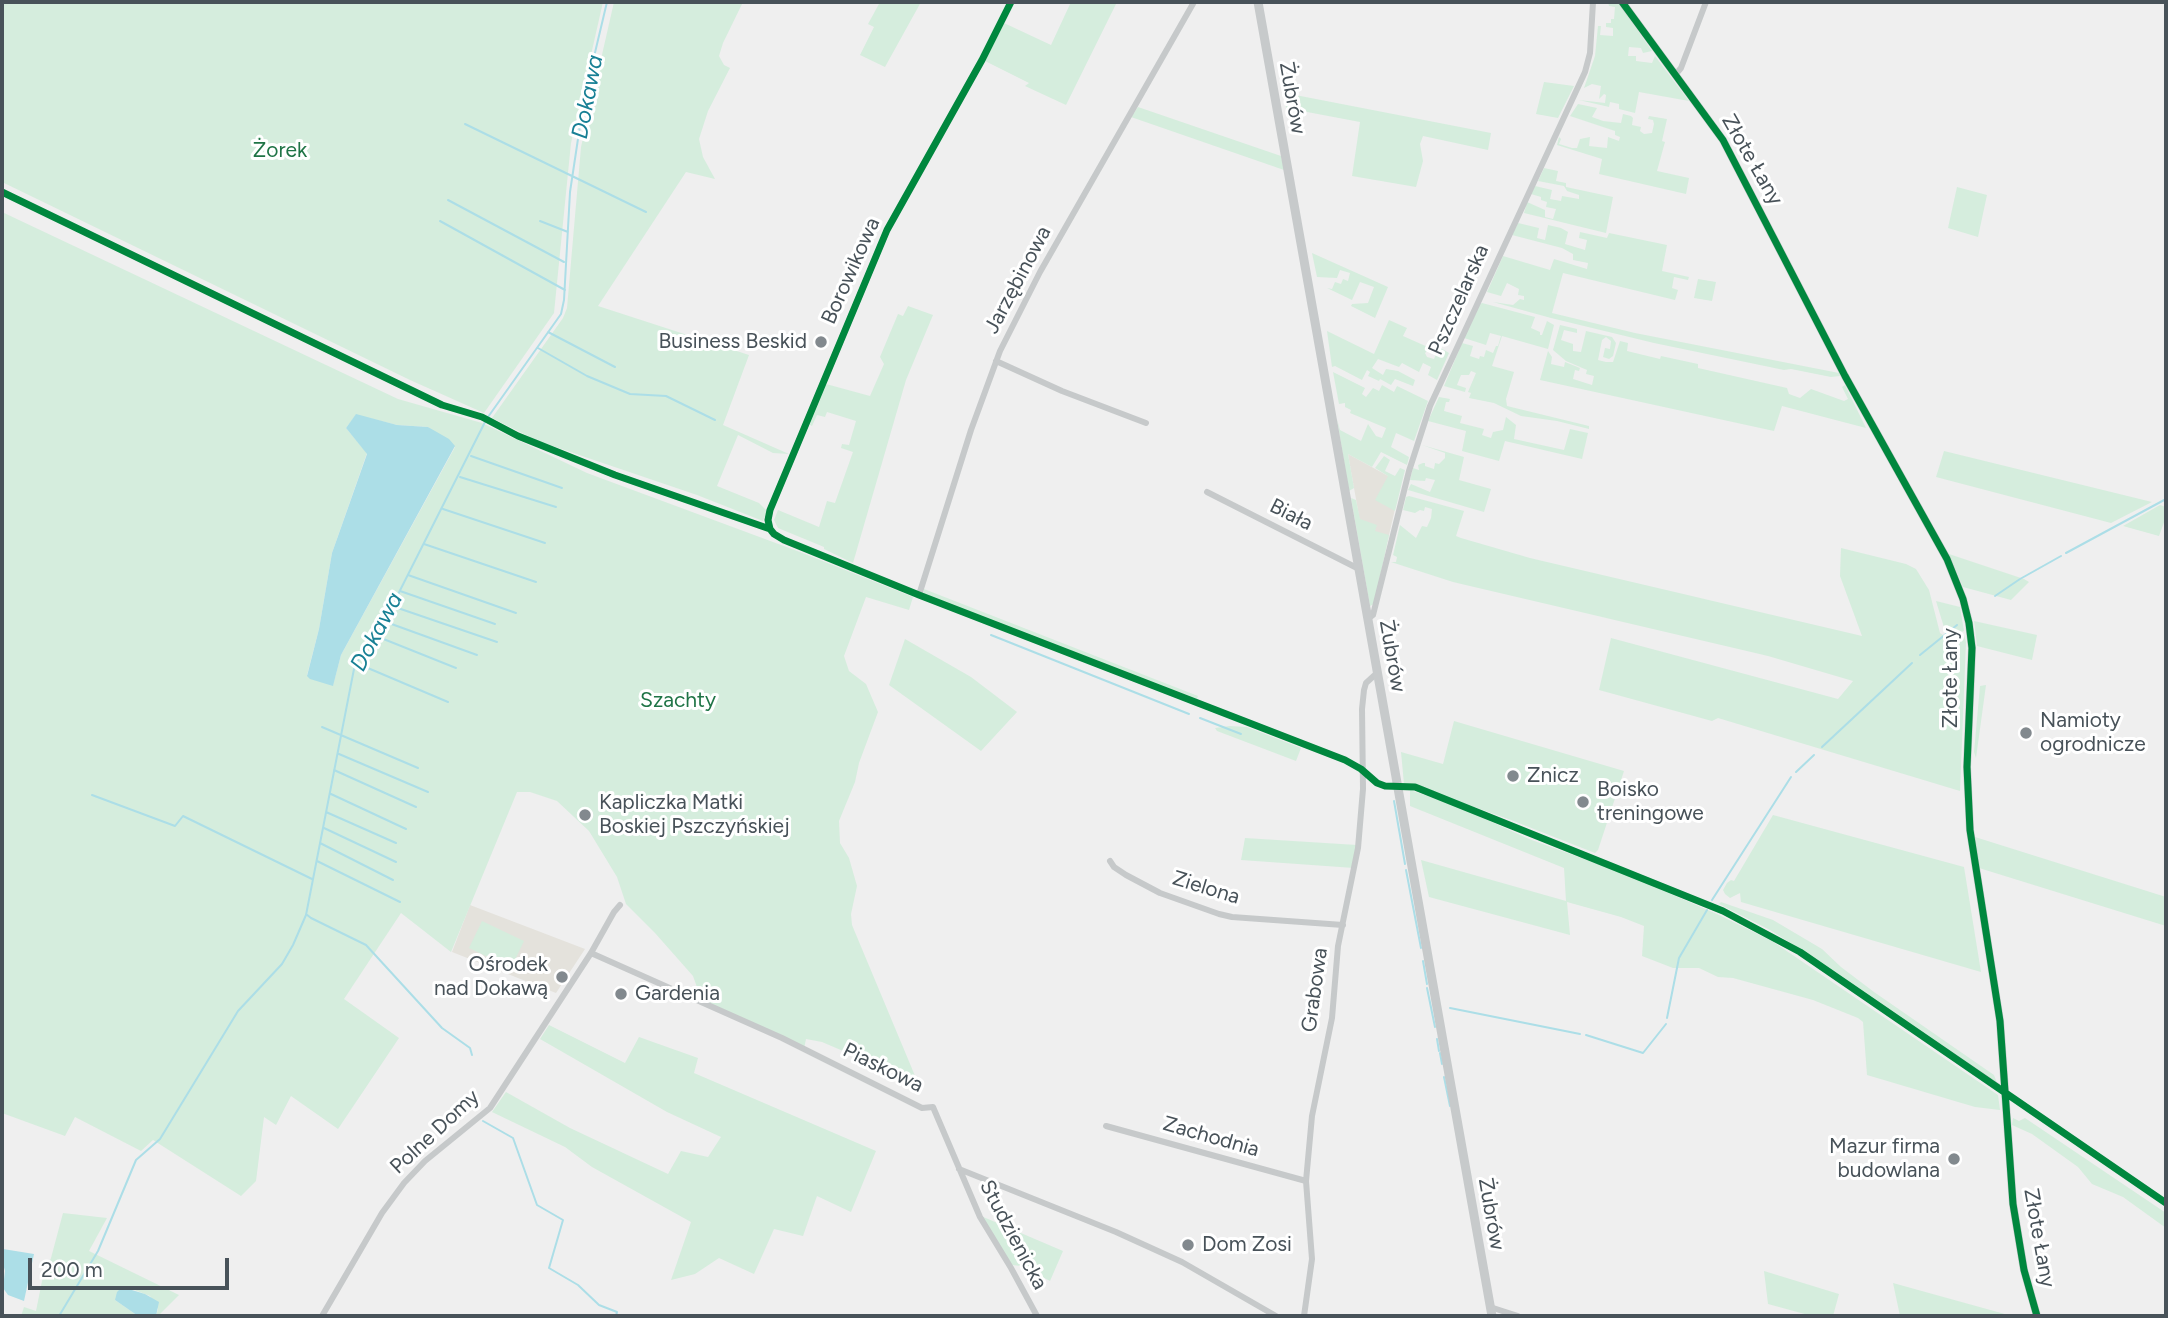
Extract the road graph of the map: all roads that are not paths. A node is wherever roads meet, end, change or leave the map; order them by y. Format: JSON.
{"nodes":[{"id":1,"x":1011,"y":2,"type":"edge"},
{"id":2,"x":1194,"y":2,"type":"edge"},
{"id":3,"x":1258,"y":2,"type":"edge"},
{"id":4,"x":1593,"y":2,"type":"edge"},
{"id":5,"x":1622,"y":2,"type":"edge"},
{"id":6,"x":1706,"y":2,"type":"edge"},
{"id":7,"x":1676,"y":74,"type":"junction"},
{"id":8,"x":2,"y":192,"type":"edge"},
{"id":9,"x":996,"y":361,"type":"junction"},
{"id":10,"x":1146,"y":423,"type":"dead end"},
{"id":11,"x":1207,"y":492,"type":"dead end"},
{"id":12,"x":770,"y":529,"type":"junction"},
{"id":13,"x":1359,"y":569,"type":"junction"},
{"id":14,"x":919,"y":595,"type":"junction"},
{"id":15,"x":1368,"y":619,"type":"junction"},
{"id":16,"x":1377,"y":673,"type":"junction"},
{"id":17,"x":1361,"y":769,"type":"junction"},
{"id":18,"x":1398,"y":785,"type":"junction"},
{"id":19,"x":1110,"y":861,"type":"dead end"},
{"id":20,"x":620,"y":905,"type":"dead end"},
{"id":21,"x":1343,"y":925,"type":"junction"},
{"id":22,"x":591,"y":953,"type":"junction"},
{"id":23,"x":2006,"y":1091,"type":"junction"},
{"id":24,"x":1106,"y":1126,"type":"dead end"},
{"id":25,"x":959,"y":1169,"type":"junction"},
{"id":26,"x":1306,"y":1181,"type":"junction"},
{"id":27,"x":1491,"y":1312,"type":"edge"},
{"id":28,"x":322,"y":1316,"type":"edge"},
{"id":29,"x":1037,"y":1316,"type":"edge"},
{"id":30,"x":1276,"y":1316,"type":"edge"},
{"id":31,"x":1304,"y":1316,"type":"edge"},
{"id":32,"x":1518,"y":1316,"type":"edge"},
{"id":33,"x":2037,"y":1316,"type":"edge"}],
"edges":[{"from":1,"to":12,"type":"street","name":"Borowikowa"},
{"from":2,"to":9,"type":"street","name":"Jarzębinowa"},
{"from":3,"to":13,"type":"main road","name":"Żubrów"},
{"from":4,"to":15,"type":"street","name":"Pszczelarska"},
{"from":5,"to":7,"type":"street","name":"Złote Łany"},
{"from":6,"to":7,"type":"street"},
{"from":7,"to":23,"type":"street","name":"Złote Łany"},
{"from":8,"to":12,"type":"street"},
{"from":9,"to":10,"type":"street"},
{"from":9,"to":14,"type":"street","name":"Jarzębinowa"},
{"from":11,"to":13,"type":"street","name":"Biała"},
{"from":12,"to":14,"type":"street"},
{"from":13,"to":15,"type":"main road","name":"Żubrów"},
{"from":14,"to":17,"type":"street"},
{"from":15,"to":16,"type":"main road","name":"Żubrów"},
{"from":16,"to":17,"type":"street","name":"Grabowa"},
{"from":16,"to":18,"type":"main road","name":"Żubrów"},
{"from":17,"to":18,"type":"street"},
{"from":17,"to":21,"type":"street","name":"Grabowa"},
{"from":18,"to":23,"type":"street"},
{"from":18,"to":27,"type":"main road","name":"Żubrów"},
{"from":19,"to":21,"type":"street","name":"Zielona"},
{"from":20,"to":22,"type":"street","name":"Polne Domy"},
{"from":21,"to":26,"type":"street","name":"Grabowa"},
{"from":22,"to":25,"type":"street","name":"Piaskowa"},
{"from":22,"to":28,"type":"street","name":"Polne Domy"},
{"from":23,"to":33,"type":"street","name":"Złote Łany"},
{"from":24,"to":26,"type":"street","name":"Zachodnia"},
{"from":25,"to":29,"type":"street","name":"Studzienicka"},
{"from":25,"to":30,"type":"street"},
{"from":26,"to":31,"type":"street","name":"Grabowa"},
{"from":27,"to":32,"type":"street"}]}
